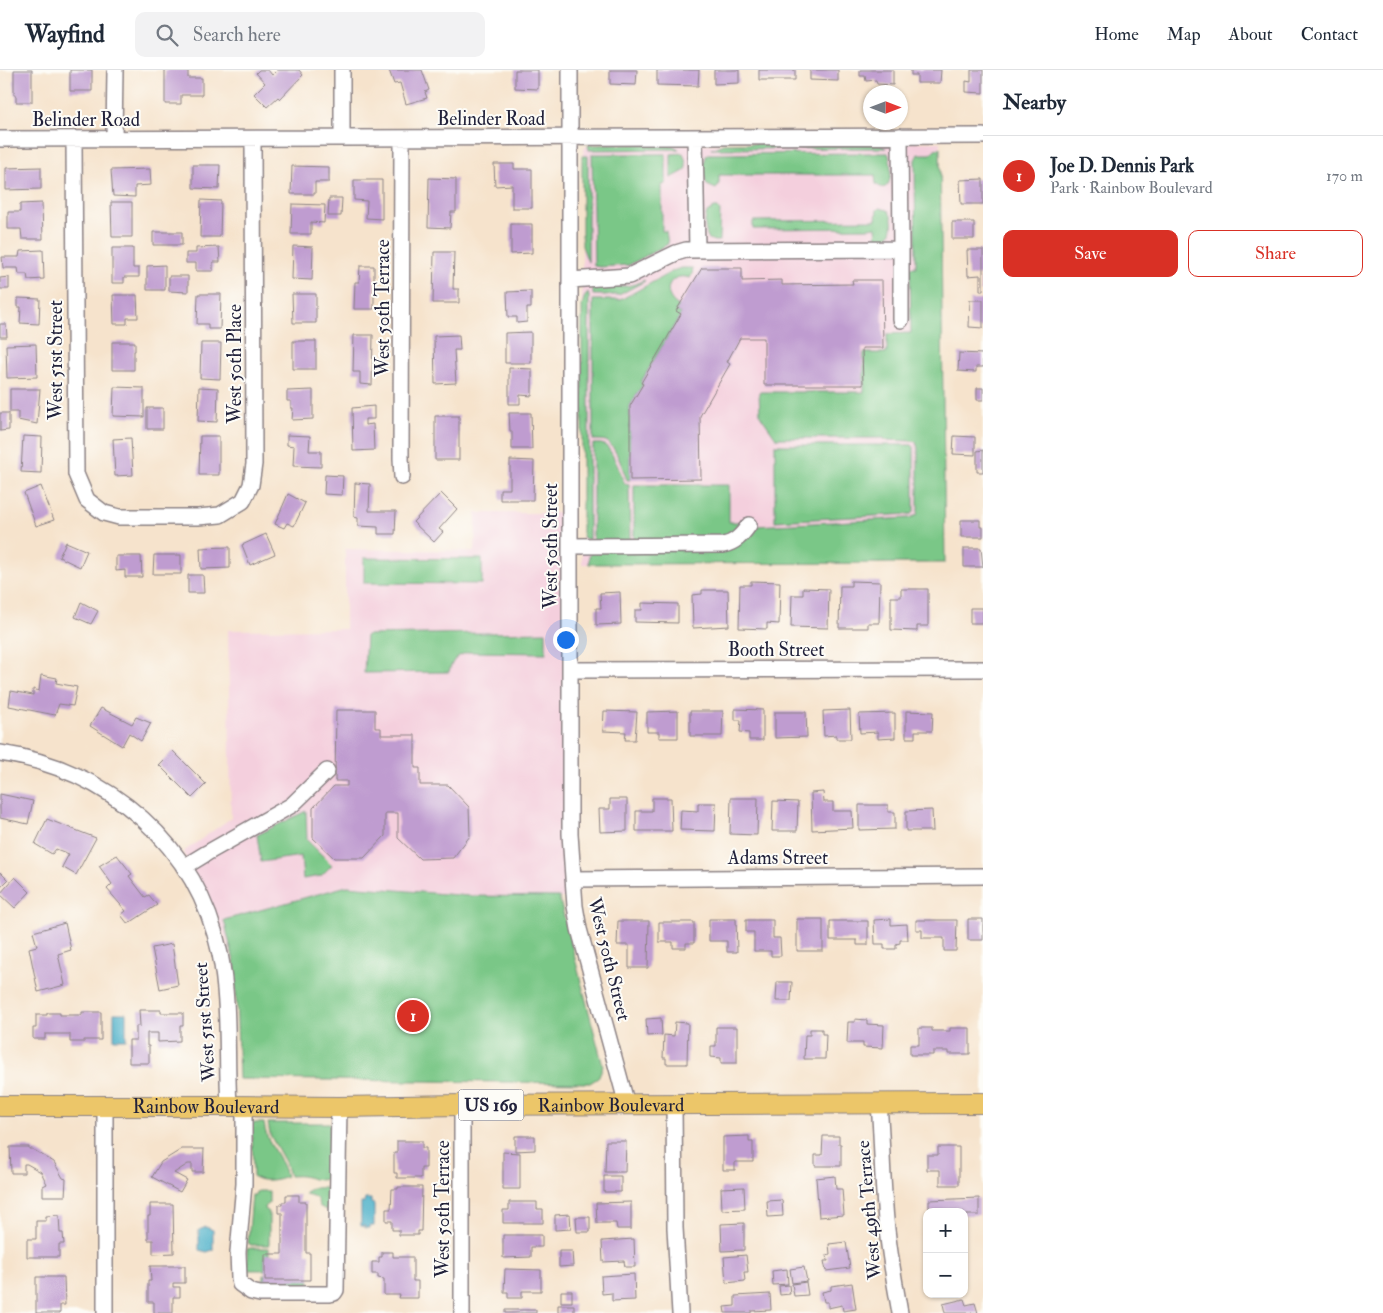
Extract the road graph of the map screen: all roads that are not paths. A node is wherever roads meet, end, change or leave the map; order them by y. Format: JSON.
{"nodes":[{"id":1,"x":114,"y":70,"type":"edge"},
{"id":2,"x":342,"y":70,"type":"edge"},
{"id":3,"x":570,"y":70,"type":"edge"},
{"id":4,"x":900,"y":136,"type":"junction"},
{"id":5,"x":983,"y":136,"type":"edge"},
{"id":6,"x":695,"y":137,"type":"junction"},
{"id":7,"x":114,"y":138,"type":"junction"},
{"id":8,"x":342,"y":138,"type":"junction"},
{"id":9,"x":402,"y":138,"type":"junction"},
{"id":10,"x":571,"y":138,"type":"junction"},
{"id":11,"x":0,"y":139,"type":"edge"},
{"id":12,"x":253,"y":139,"type":"junction"},
{"id":13,"x":74,"y":140,"type":"junction"},
{"id":14,"x":900,"y":249,"type":"junction"},
{"id":15,"x":696,"y":250,"type":"junction"},
{"id":16,"x":570,"y":280,"type":"junction"},
{"id":17,"x":901,"y":320,"type":"dead end"},
{"id":18,"x":402,"y":477,"type":"dead end"},
{"id":19,"x":160,"y":517,"type":"joint"},
{"id":20,"x":749,"y":525,"type":"dead end"},
{"id":21,"x":570,"y":546,"type":"junction"},
{"id":22,"x":983,"y":669,"type":"edge"},
{"id":23,"x":570,"y":670,"type":"junction"},
{"id":24,"x":0,"y":753,"type":"edge"},
{"id":25,"x":327,"y":771,"type":"dead end"},
{"id":26,"x":184,"y":868,"type":"junction"},
{"id":27,"x":983,"y":876,"type":"edge"},
{"id":28,"x":573,"y":879,"type":"junction"},
{"id":29,"x":674,"y":1104,"type":"junction"},
{"id":30,"x":879,"y":1104,"type":"junction"},
{"id":31,"x":983,"y":1104,"type":"edge"},
{"id":32,"x":462,"y":1105,"type":"junction"},
{"id":33,"x":627,"y":1105,"type":"junction"},
{"id":34,"x":0,"y":1106,"type":"edge"},
{"id":35,"x":105,"y":1106,"type":"junction"},
{"id":36,"x":237,"y":1106,"type":"junction"},
{"id":37,"x":339,"y":1107,"type":"junction"},
{"id":38,"x":105,"y":1313,"type":"edge"},
{"id":39,"x":462,"y":1313,"type":"edge"},
{"id":40,"x":680,"y":1313,"type":"edge"},
{"id":41,"x":900,"y":1313,"type":"edge"}],
"edges":[{"from":1,"to":7,"type":"street"},
{"from":2,"to":8,"type":"street"},
{"from":3,"to":10,"type":"street","name":"West 50th Street"},
{"from":4,"to":5,"type":"street","name":"Belinder Road"},
{"from":4,"to":6,"type":"street","name":"Belinder Road"},
{"from":4,"to":14,"type":"street"},
{"from":6,"to":10,"type":"street","name":"Belinder Road"},
{"from":6,"to":15,"type":"street"},
{"from":7,"to":12,"type":"street","name":"Belinder Road"},
{"from":7,"to":13,"type":"street","name":"Belinder Road"},
{"from":8,"to":9,"type":"street","name":"Belinder Road"},
{"from":8,"to":12,"type":"street","name":"Belinder Road"},
{"from":9,"to":10,"type":"street","name":"Belinder Road"},
{"from":9,"to":18,"type":"street","name":"West 50th Terrace"},
{"from":10,"to":16,"type":"street","name":"West 50th Street"},
{"from":11,"to":13,"type":"street","name":"Belinder Road"},
{"from":12,"to":19,"type":"street","name":"West 50th Place"},
{"from":13,"to":19,"type":"street","name":"West 51st Street"},
{"from":14,"to":15,"type":"street"},
{"from":14,"to":17,"type":"street"},
{"from":15,"to":16,"type":"street"},
{"from":16,"to":21,"type":"street","name":"West 50th Street"},
{"from":20,"to":21,"type":"street"},
{"from":21,"to":23,"type":"street","name":"West 50th Street"},
{"from":22,"to":23,"type":"street","name":"Booth Street"},
{"from":23,"to":28,"type":"street","name":"West 50th Street"},
{"from":24,"to":26,"type":"street","name":"West 51st Street"},
{"from":25,"to":26,"type":"street"},
{"from":26,"to":36,"type":"street","name":"West 51st Street"},
{"from":27,"to":28,"type":"street","name":"Adams Street"},
{"from":28,"to":33,"type":"street","name":"West 50th Street"},
{"from":29,"to":30,"type":"main road","name":"Rainbow Boulevard","number":"US 169"},
{"from":29,"to":33,"type":"main road","name":"Rainbow Boulevard","number":"US 169"},
{"from":29,"to":40,"type":"street"},
{"from":30,"to":31,"type":"main road","name":"Rainbow Boulevard","number":"US 169"},
{"from":30,"to":41,"type":"street","name":"West 49th Terrace"},
{"from":32,"to":33,"type":"main road","name":"Rainbow Boulevard","number":"US 169"},
{"from":32,"to":37,"type":"main road","name":"Rainbow Boulevard","number":"US 169"},
{"from":32,"to":39,"type":"street","name":"West 50th Terrace"},
{"from":34,"to":35,"type":"main road","name":"Rainbow Boulevard","number":"US 169"},
{"from":35,"to":36,"type":"main road","name":"Rainbow Boulevard","number":"US 169"},
{"from":35,"to":38,"type":"street"},
{"from":36,"to":37,"type":"main road","name":"Rainbow Boulevard","number":"US 169"},
{"from":36,"to":37,"type":"street","name":"West 51st Street"}]}
